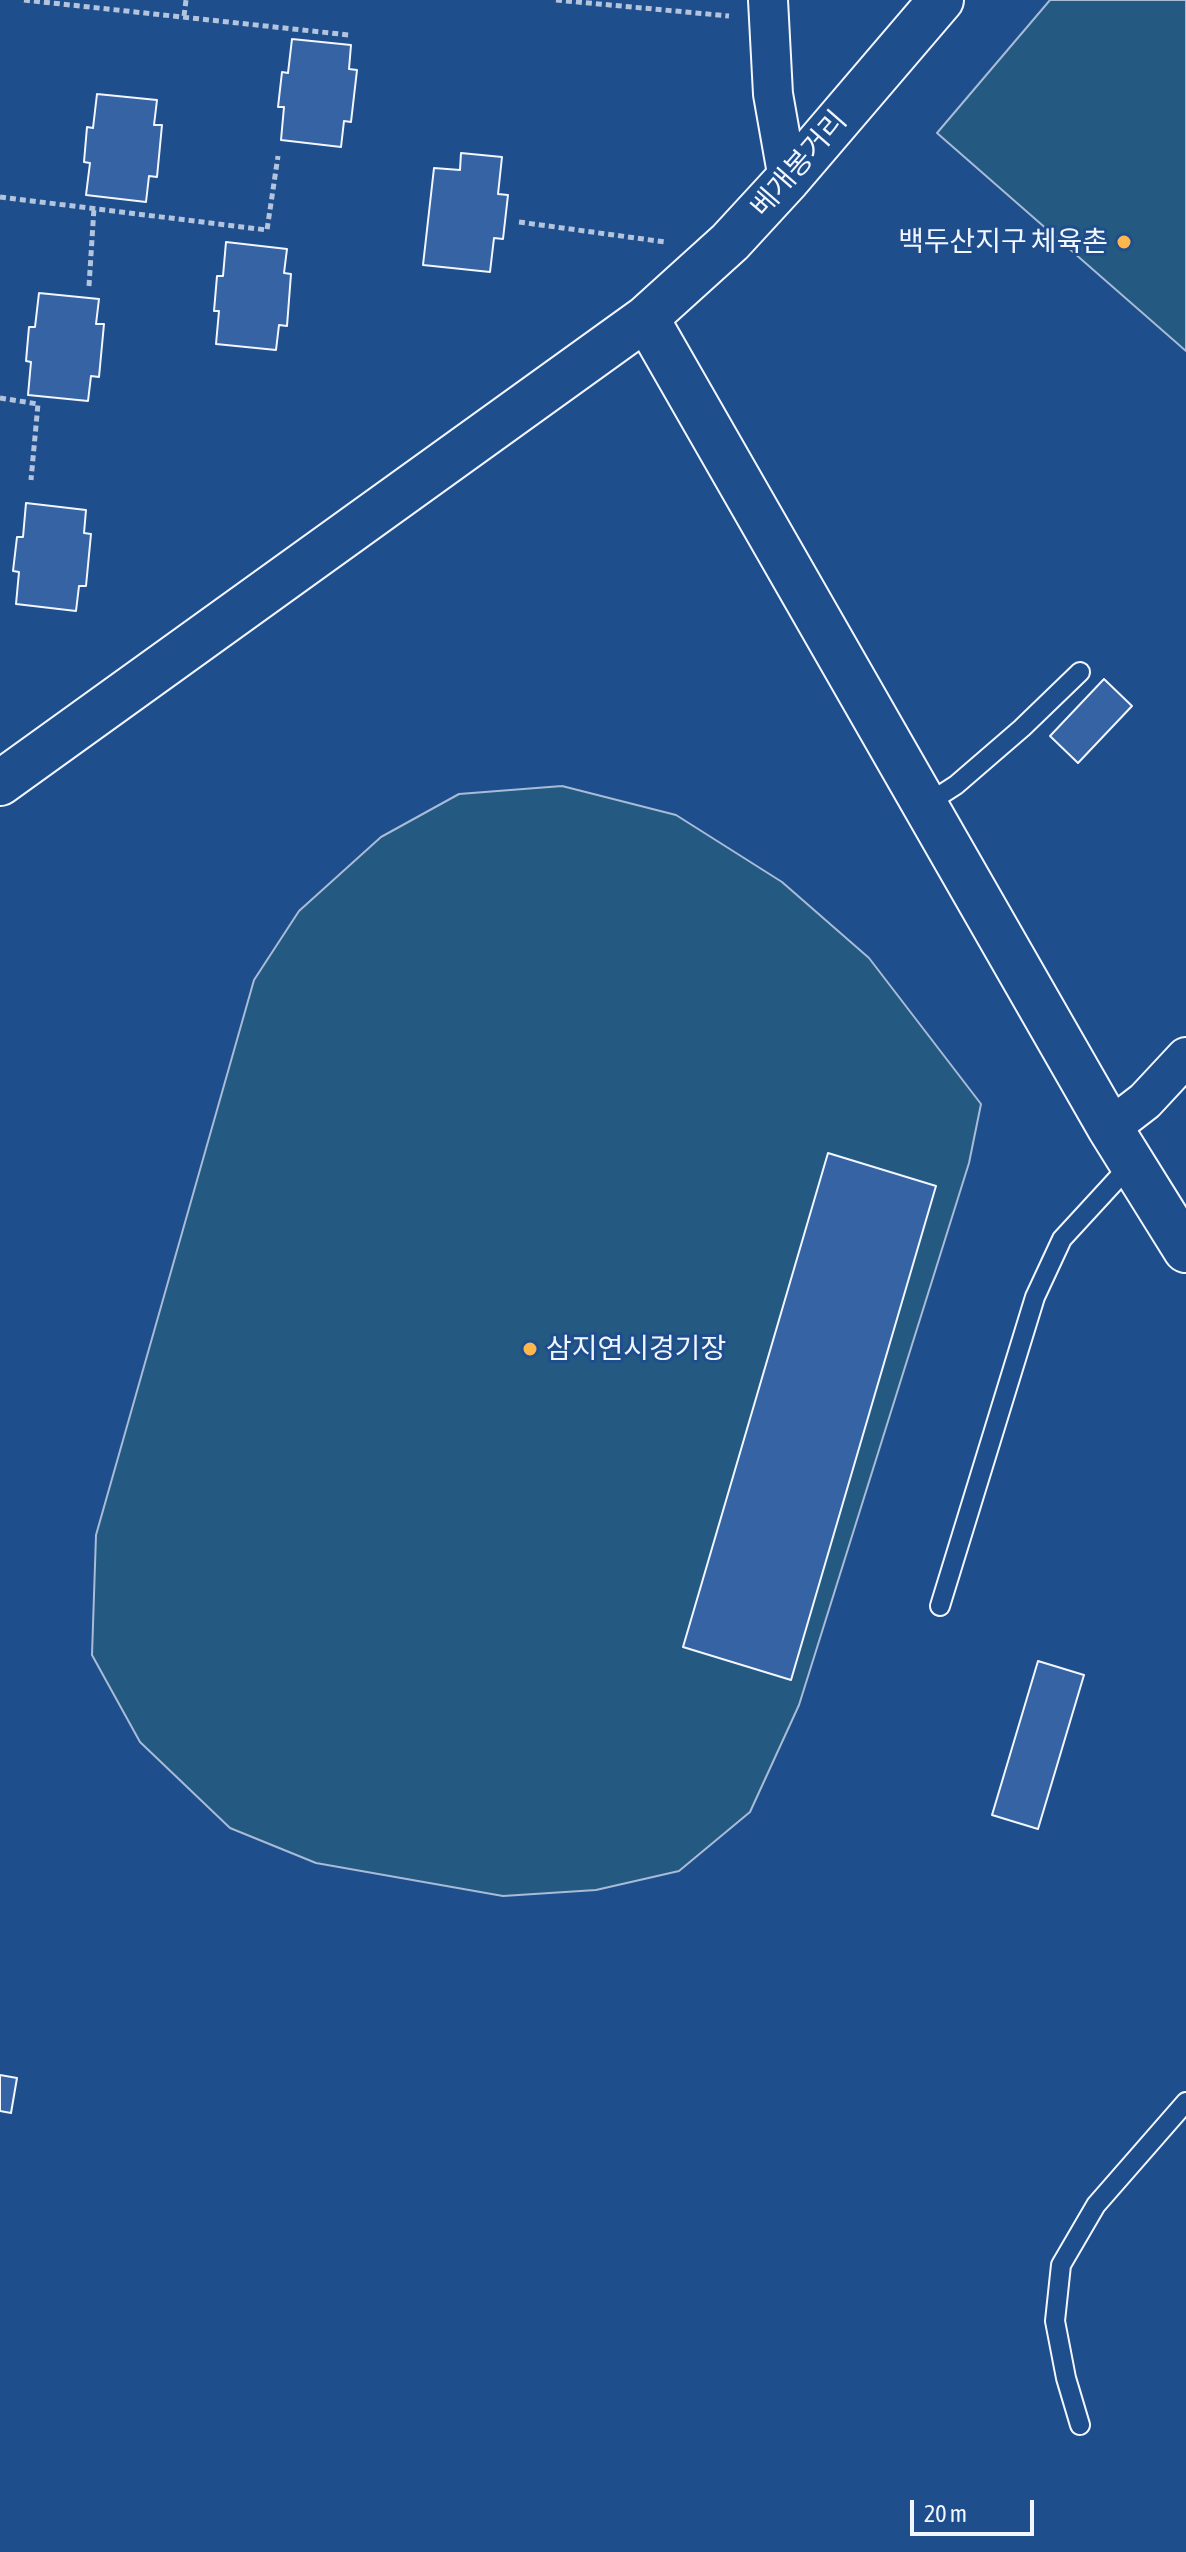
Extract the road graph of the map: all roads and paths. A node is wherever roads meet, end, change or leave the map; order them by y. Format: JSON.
{"nodes":[{"id":1,"x":24,"y":0,"type":"edge"},
{"id":2,"x":186,"y":0,"type":"edge"},
{"id":3,"x":556,"y":0,"type":"edge"},
{"id":4,"x":941,"y":0,"type":"edge"},
{"id":5,"x":769,"y":10,"type":"edge"},
{"id":6,"x":184,"y":16,"type":"junction"},
{"id":7,"x":349,"y":35,"type":"dead end"},
{"id":8,"x":278,"y":156,"type":"dead end"},
{"id":9,"x":788,"y":179,"type":"junction"},
{"id":10,"x":0,"y":197,"type":"edge"},
{"id":11,"x":94,"y":208,"type":"junction"},
{"id":12,"x":519,"y":222,"type":"dead end"},
{"id":13,"x":710,"y":260,"type":"junction"},
{"id":14,"x":89,"y":286,"type":"dead end"},
{"id":15,"x":646,"y":318,"type":"junction"},
{"id":16,"x":0,"y":398,"type":"edge"},
{"id":17,"x":31,"y":480,"type":"dead end"},
{"id":18,"x":1080,"y":672,"type":"dead end"},
{"id":19,"x":0,"y":783,"type":"edge"},
{"id":20,"x":925,"y":805,"type":"junction"},
{"id":21,"x":1186,"y":1057,"type":"edge"},
{"id":22,"x":1120,"y":1146,"type":"junction"},
{"id":23,"x":1186,"y":1250,"type":"edge"},
{"id":24,"x":940,"y":1606,"type":"dead end"},
{"id":25,"x":1186,"y":2102,"type":"edge"},
{"id":26,"x":1080,"y":2425,"type":"dead end"}],
"edges":[{"from":1,"to":6,"type":"path"},
{"from":2,"to":6,"type":"path"},
{"from":3,"to":5,"type":"path"},
{"from":4,"to":9,"type":"street","name":"베개봉거리"},
{"from":5,"to":9,"type":"street"},
{"from":6,"to":7,"type":"path"},
{"from":8,"to":11,"type":"path"},
{"from":9,"to":13,"type":"street","name":"베개봉거리"},
{"from":10,"to":11,"type":"path"},
{"from":11,"to":14,"type":"path"},
{"from":12,"to":13,"type":"path"},
{"from":13,"to":15,"type":"street","name":"베개봉거리"},
{"from":15,"to":19,"type":"street","name":"베개봉거리"},
{"from":15,"to":20,"type":"street"},
{"from":16,"to":17,"type":"path"},
{"from":18,"to":20,"type":"lane"},
{"from":20,"to":22,"type":"street"},
{"from":21,"to":22,"type":"street"},
{"from":22,"to":23,"type":"street"},
{"from":22,"to":24,"type":"lane"},
{"from":25,"to":26,"type":"lane"}]}
